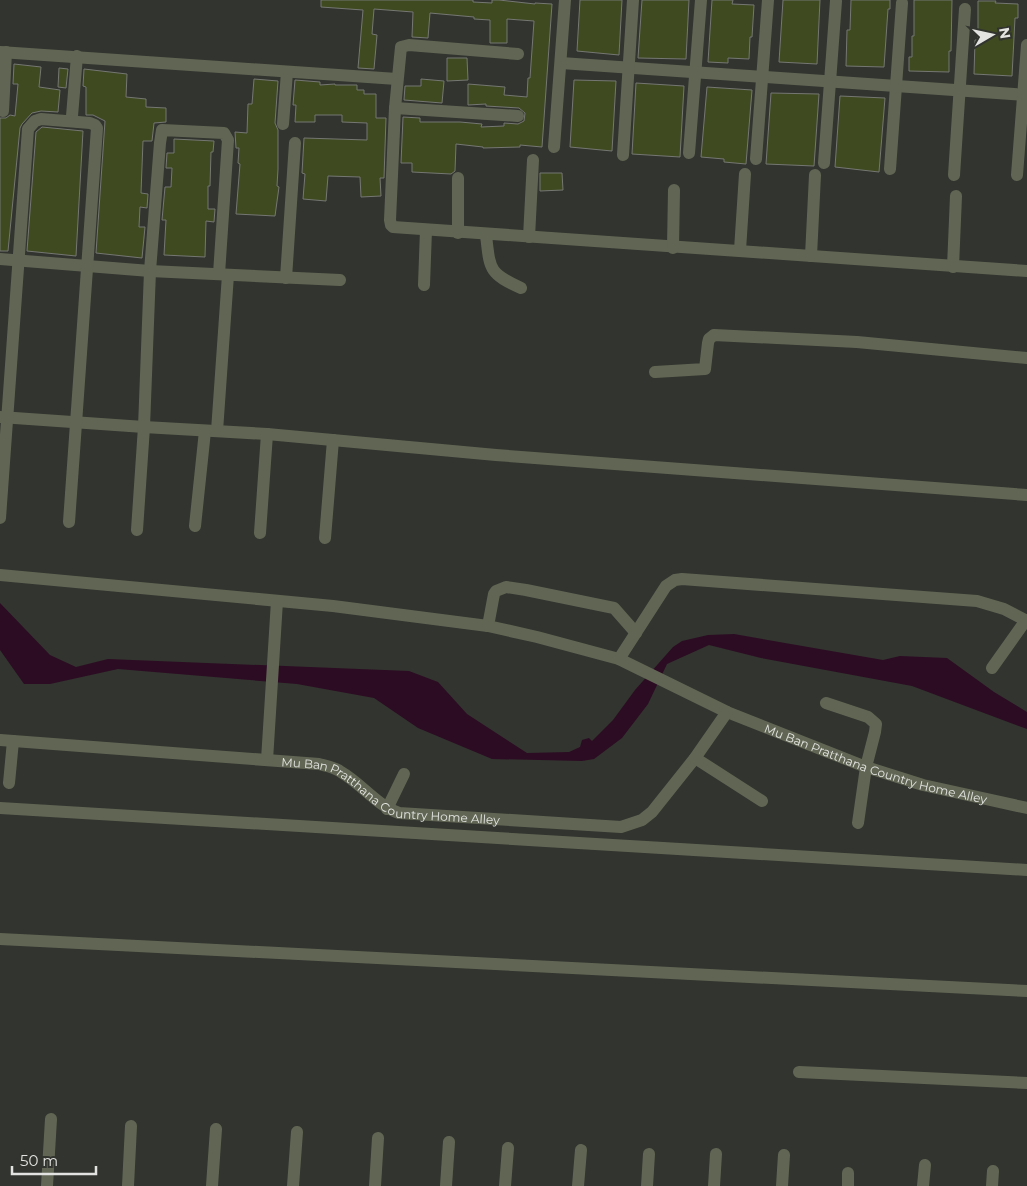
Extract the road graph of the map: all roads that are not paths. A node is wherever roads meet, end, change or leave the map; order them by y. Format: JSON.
{"nodes":[{"id":1,"x":565,"y":0,"type":"edge"},
{"id":2,"x":633,"y":0,"type":"edge"},
{"id":3,"x":700,"y":0,"type":"edge"},
{"id":4,"x":768,"y":0,"type":"edge"},
{"id":5,"x":836,"y":1,"type":"edge"},
{"id":6,"x":902,"y":4,"type":"dead end"},
{"id":7,"x":965,"y":9,"type":"dead end"},
{"id":8,"x":1027,"y":45,"type":"edge"},
{"id":9,"x":3,"y":52,"type":"edge"},
{"id":10,"x":518,"y":54,"type":"dead end"},
{"id":11,"x":77,"y":56,"type":"junction"},
{"id":12,"x":561,"y":63,"type":"junction"},
{"id":13,"x":628,"y":67,"type":"junction"},
{"id":14,"x":287,"y":72,"type":"junction"},
{"id":15,"x":696,"y":72,"type":"junction"},
{"id":16,"x":762,"y":77,"type":"junction"},
{"id":17,"x":397,"y":79,"type":"junction"},
{"id":18,"x":831,"y":82,"type":"junction"},
{"id":19,"x":896,"y":87,"type":"junction"},
{"id":20,"x":959,"y":91,"type":"junction"},
{"id":21,"x":1025,"y":95,"type":"edge"},
{"id":22,"x":395,"y":108,"type":"junction"},
{"id":23,"x":3,"y":111,"type":"dead end"},
{"id":24,"x":72,"y":116,"type":"dead end"},
{"id":25,"x":518,"y":116,"type":"dead end"},
{"id":26,"x":283,"y":124,"type":"dead end"},
{"id":27,"x":295,"y":143,"type":"dead end"},
{"id":28,"x":554,"y":147,"type":"dead end"},
{"id":29,"x":689,"y":153,"type":"dead end"},
{"id":30,"x":623,"y":155,"type":"dead end"},
{"id":31,"x":756,"y":159,"type":"dead end"},
{"id":32,"x":533,"y":160,"type":"dead end"},
{"id":33,"x":824,"y":164,"type":"dead end"},
{"id":34,"x":890,"y":169,"type":"dead end"},
{"id":35,"x":745,"y":174,"type":"dead end"},
{"id":36,"x":954,"y":174,"type":"dead end"},
{"id":37,"x":815,"y":175,"type":"dead end"},
{"id":38,"x":1017,"y":176,"type":"dead end"},
{"id":39,"x":458,"y":178,"type":"dead end"},
{"id":40,"x":674,"y":190,"type":"dead end"},
{"id":41,"x":956,"y":196,"type":"dead end"},
{"id":42,"x":426,"y":230,"type":"junction"},
{"id":43,"x":458,"y":233,"type":"junction"},
{"id":44,"x":486,"y":235,"type":"junction"},
{"id":45,"x":530,"y":237,"type":"junction"},
{"id":46,"x":673,"y":248,"type":"junction"},
{"id":47,"x":740,"y":250,"type":"junction"},
{"id":48,"x":811,"y":256,"type":"junction"},
{"id":49,"x":0,"y":260,"type":"edge"},
{"id":50,"x":19,"y":261,"type":"junction"},
{"id":51,"x":88,"y":266,"type":"junction"},
{"id":52,"x":953,"y":267,"type":"junction"},
{"id":53,"x":150,"y":271,"type":"junction"},
{"id":54,"x":1027,"y":271,"type":"edge"},
{"id":55,"x":223,"y":275,"type":"junction"},
{"id":56,"x":286,"y":278,"type":"junction"},
{"id":57,"x":340,"y":280,"type":"dead end"},
{"id":58,"x":424,"y":285,"type":"dead end"},
{"id":59,"x":521,"y":288,"type":"dead end"},
{"id":60,"x":1027,"y":358,"type":"edge"},
{"id":61,"x":655,"y":372,"type":"dead end"},
{"id":62,"x":4,"y":417,"type":"edge"},
{"id":63,"x":77,"y":423,"type":"junction"},
{"id":64,"x":144,"y":427,"type":"junction"},
{"id":65,"x":211,"y":431,"type":"junction"},
{"id":66,"x":267,"y":434,"type":"junction"},
{"id":67,"x":333,"y":440,"type":"junction"},
{"id":68,"x":1027,"y":495,"type":"edge"},
{"id":69,"x":0,"y":518,"type":"edge"},
{"id":70,"x":68,"y":522,"type":"dead end"},
{"id":71,"x":195,"y":526,"type":"dead end"},
{"id":72,"x":137,"y":530,"type":"dead end"},
{"id":73,"x":260,"y":533,"type":"dead end"},
{"id":74,"x":325,"y":538,"type":"dead end"},
{"id":75,"x":0,"y":575,"type":"edge"},
{"id":76,"x":278,"y":601,"type":"junction"},
{"id":77,"x":1026,"y":621,"type":"edge"},
{"id":78,"x":488,"y":626,"type":"junction"},
{"id":79,"x":636,"y":633,"type":"junction"},
{"id":80,"x":619,"y":659,"type":"junction"},
{"id":81,"x":992,"y":668,"type":"dead end"},
{"id":82,"x":826,"y":703,"type":"dead end"},
{"id":83,"x":727,"y":712,"type":"junction"},
{"id":84,"x":6,"y":741,"type":"edge"},
{"id":85,"x":695,"y":758,"type":"junction"},
{"id":86,"x":267,"y":760,"type":"junction"},
{"id":87,"x":866,"y":767,"type":"junction"},
{"id":88,"x":404,"y":774,"type":"dead end"},
{"id":89,"x":10,"y":783,"type":"dead end"},
{"id":90,"x":762,"y":801,"type":"dead end"},
{"id":91,"x":0,"y":808,"type":"edge"},
{"id":92,"x":1027,"y":808,"type":"edge"},
{"id":93,"x":387,"y":809,"type":"junction"},
{"id":94,"x":858,"y":823,"type":"dead end"},
{"id":95,"x":1027,"y":870,"type":"edge"},
{"id":96,"x":0,"y":939,"type":"edge"},
{"id":97,"x":1027,"y":991,"type":"edge"},
{"id":98,"x":799,"y":1072,"type":"dead end"},
{"id":99,"x":1027,"y":1083,"type":"edge"},
{"id":100,"x":51,"y":1119,"type":"dead end"},
{"id":101,"x":132,"y":1126,"type":"dead end"},
{"id":102,"x":216,"y":1129,"type":"dead end"},
{"id":103,"x":297,"y":1132,"type":"dead end"},
{"id":104,"x":378,"y":1138,"type":"dead end"},
{"id":105,"x":449,"y":1142,"type":"dead end"},
{"id":106,"x":508,"y":1148,"type":"dead end"},
{"id":107,"x":581,"y":1150,"type":"dead end"},
{"id":108,"x":649,"y":1154,"type":"dead end"},
{"id":109,"x":716,"y":1154,"type":"dead end"},
{"id":110,"x":784,"y":1154,"type":"dead end"},
{"id":111,"x":925,"y":1165,"type":"dead end"},
{"id":112,"x":993,"y":1171,"type":"dead end"},
{"id":113,"x":848,"y":1172,"type":"dead end"},
{"id":114,"x":47,"y":1186,"type":"edge"},
{"id":115,"x":128,"y":1186,"type":"edge"},
{"id":116,"x":212,"y":1186,"type":"edge"},
{"id":117,"x":293,"y":1186,"type":"edge"},
{"id":118,"x":375,"y":1186,"type":"edge"},
{"id":119,"x":446,"y":1186,"type":"edge"},
{"id":120,"x":505,"y":1186,"type":"edge"},
{"id":121,"x":578,"y":1186,"type":"edge"},
{"id":122,"x":647,"y":1186,"type":"edge"},
{"id":123,"x":714,"y":1186,"type":"edge"},
{"id":124,"x":782,"y":1186,"type":"edge"},
{"id":125,"x":848,"y":1186,"type":"edge"},
{"id":126,"x":923,"y":1186,"type":"edge"},
{"id":127,"x":992,"y":1186,"type":"edge"}],
"edges":[{"from":1,"to":12,"type":"street"},
{"from":2,"to":13,"type":"street"},
{"from":3,"to":15,"type":"street"},
{"from":4,"to":16,"type":"street"},
{"from":5,"to":18,"type":"street"},
{"from":6,"to":19,"type":"street"},
{"from":7,"to":20,"type":"street"},
{"from":8,"to":21,"type":"street"},
{"from":9,"to":11,"type":"street"},
{"from":9,"to":23,"type":"street"},
{"from":10,"to":17,"type":"street"},
{"from":11,"to":14,"type":"street"},
{"from":11,"to":24,"type":"street"},
{"from":12,"to":13,"type":"street"},
{"from":12,"to":28,"type":"street"},
{"from":13,"to":15,"type":"street"},
{"from":13,"to":30,"type":"street"},
{"from":14,"to":17,"type":"street"},
{"from":14,"to":26,"type":"street"},
{"from":15,"to":16,"type":"street"},
{"from":15,"to":29,"type":"street"},
{"from":16,"to":18,"type":"street"},
{"from":16,"to":31,"type":"street"},
{"from":17,"to":22,"type":"street"},
{"from":18,"to":19,"type":"street"},
{"from":18,"to":33,"type":"street"},
{"from":19,"to":20,"type":"street"},
{"from":19,"to":34,"type":"street"},
{"from":20,"to":21,"type":"street"},
{"from":20,"to":36,"type":"street"},
{"from":21,"to":38,"type":"street"},
{"from":22,"to":25,"type":"street"},
{"from":22,"to":42,"type":"street"},
{"from":27,"to":56,"type":"street"},
{"from":32,"to":45,"type":"street"},
{"from":35,"to":47,"type":"street"},
{"from":37,"to":48,"type":"street"},
{"from":39,"to":43,"type":"street"},
{"from":40,"to":46,"type":"street"},
{"from":41,"to":52,"type":"street"},
{"from":42,"to":43,"type":"street"},
{"from":42,"to":58,"type":"street"},
{"from":43,"to":44,"type":"street"},
{"from":44,"to":45,"type":"street"},
{"from":44,"to":59,"type":"street"},
{"from":45,"to":46,"type":"street"},
{"from":46,"to":47,"type":"street"},
{"from":47,"to":48,"type":"street"},
{"from":48,"to":52,"type":"street"},
{"from":49,"to":50,"type":"street"},
{"from":50,"to":51,"type":"street"},
{"from":50,"to":51,"type":"street"},
{"from":50,"to":62,"type":"street"},
{"from":51,"to":53,"type":"street"},
{"from":51,"to":63,"type":"street"},
{"from":52,"to":54,"type":"street"},
{"from":53,"to":55,"type":"street"},
{"from":53,"to":55,"type":"street"},
{"from":53,"to":64,"type":"street"},
{"from":55,"to":56,"type":"street"},
{"from":55,"to":65,"type":"street"},
{"from":56,"to":57,"type":"street"},
{"from":60,"to":61,"type":"street"},
{"from":62,"to":63,"type":"street"},
{"from":62,"to":69,"type":"street"},
{"from":63,"to":64,"type":"street"},
{"from":63,"to":70,"type":"street"},
{"from":64,"to":65,"type":"street"},
{"from":64,"to":72,"type":"street"},
{"from":65,"to":66,"type":"street"},
{"from":65,"to":71,"type":"street"},
{"from":66,"to":67,"type":"street"},
{"from":66,"to":73,"type":"street"},
{"from":67,"to":68,"type":"street"},
{"from":67,"to":74,"type":"street"},
{"from":75,"to":76,"type":"street","name":"Mu Ban Pratthana Country Home Alley"},
{"from":76,"to":78,"type":"street","name":"Mu Ban Pratthana Country Home Alley"},
{"from":76,"to":86,"type":"street"},
{"from":77,"to":79,"type":"street"},
{"from":77,"to":81,"type":"street"},
{"from":78,"to":79,"type":"street"},
{"from":78,"to":80,"type":"street","name":"Mu Ban Pratthana Country Home Alley"},
{"from":79,"to":80,"type":"street"},
{"from":80,"to":83,"type":"street","name":"Mu Ban Pratthana Country Home Alley"},
{"from":82,"to":87,"type":"street"},
{"from":83,"to":85,"type":"street","name":"Mu Ban Pratthana Country Home Alley"},
{"from":83,"to":87,"type":"street","name":"Mu Ban Pratthana Country Home Alley"},
{"from":84,"to":86,"type":"street","name":"Mu Ban Pratthana Country Home Alley"},
{"from":84,"to":89,"type":"street"},
{"from":85,"to":90,"type":"street"},
{"from":85,"to":93,"type":"street","name":"Mu Ban Pratthana Country Home Alley"},
{"from":86,"to":93,"type":"street","name":"Mu Ban Pratthana Country Home Alley"},
{"from":87,"to":92,"type":"street","name":"Mu Ban Pratthana Country Home Alley"},
{"from":87,"to":94,"type":"street"},
{"from":88,"to":93,"type":"street"},
{"from":91,"to":95,"type":"street"},
{"from":96,"to":97,"type":"street"},
{"from":98,"to":99,"type":"street"},
{"from":100,"to":114,"type":"street"},
{"from":101,"to":115,"type":"street"},
{"from":102,"to":116,"type":"street"},
{"from":103,"to":117,"type":"street"},
{"from":104,"to":118,"type":"street"},
{"from":105,"to":119,"type":"street"},
{"from":106,"to":120,"type":"street"},
{"from":107,"to":121,"type":"street"},
{"from":108,"to":122,"type":"street"},
{"from":109,"to":123,"type":"street"},
{"from":110,"to":124,"type":"street"},
{"from":111,"to":126,"type":"street"},
{"from":112,"to":127,"type":"street"},
{"from":113,"to":125,"type":"street"}]}
